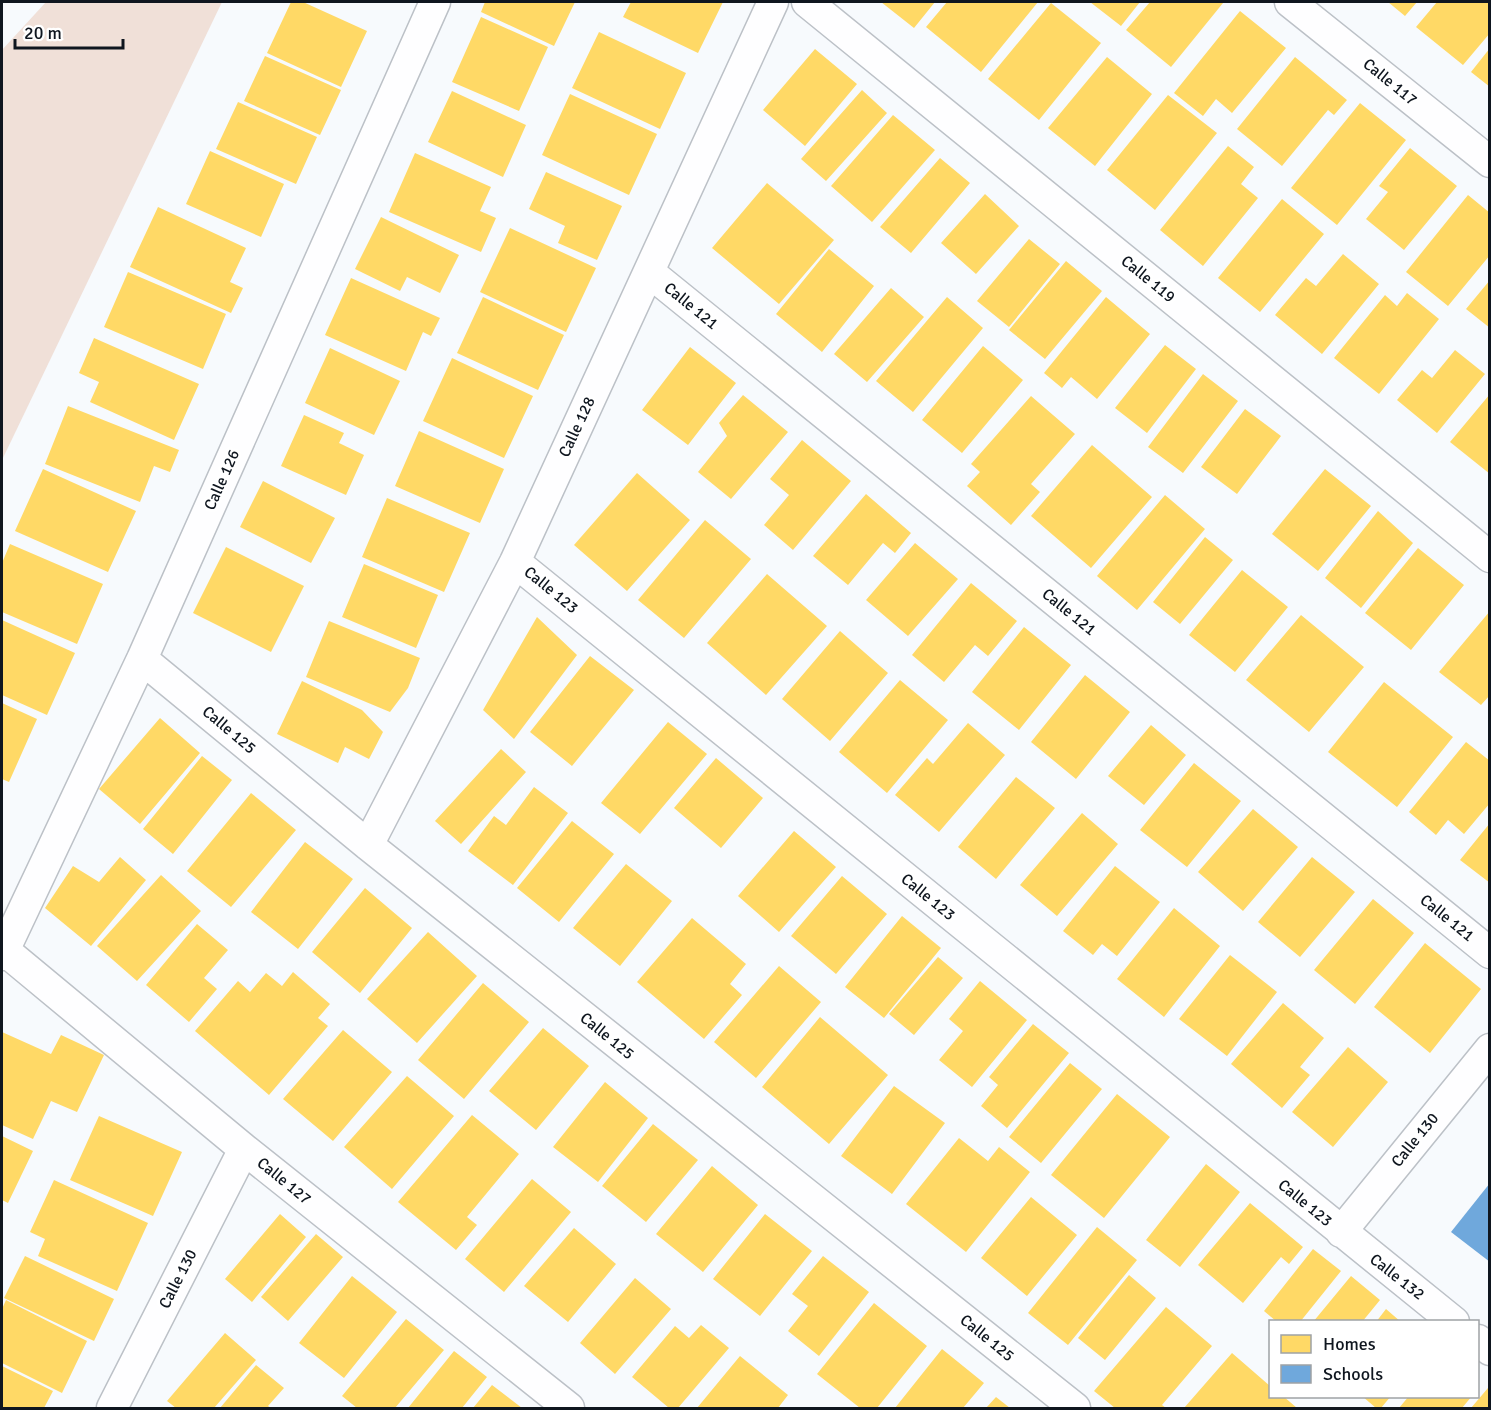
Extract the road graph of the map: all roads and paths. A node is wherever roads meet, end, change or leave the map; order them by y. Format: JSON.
{"nodes":[{"id":1,"x":435,"y":2,"type":"edge"},
{"id":2,"x":773,"y":2,"type":"edge"},
{"id":3,"x":807,"y":2,"type":"edge"},
{"id":4,"x":1290,"y":2,"type":"edge"},
{"id":5,"x":1490,"y":162,"type":"edge"},
{"id":6,"x":649,"y":272,"type":"junction"},
{"id":7,"x":1490,"y":557,"type":"edge"},
{"id":8,"x":515,"y":562,"type":"junction"},
{"id":9,"x":142,"y":659,"type":"junction"},
{"id":10,"x":368,"y":845,"type":"junction"},
{"id":11,"x":3,"y":952,"type":"edge"},
{"id":12,"x":1490,"y":953,"type":"edge"},
{"id":13,"x":1490,"y":1049,"type":"edge"},
{"id":14,"x":244,"y":1149,"type":"junction"},
{"id":15,"x":1341,"y":1232,"type":"junction"},
{"id":16,"x":1451,"y":1320,"type":"edge"},
{"id":17,"x":112,"y":1408,"type":"edge"},
{"id":18,"x":569,"y":1408,"type":"edge"},
{"id":19,"x":1075,"y":1408,"type":"edge"}],
"edges":[{"from":1,"to":9,"type":"street","name":"Calle 126"},
{"from":2,"to":6,"type":"street","name":"Calle 128"},
{"from":3,"to":7,"type":"street","name":"Calle 119"},
{"from":4,"to":5,"type":"street","name":"Calle 117"},
{"from":6,"to":8,"type":"street","name":"Calle 128"},
{"from":6,"to":12,"type":"street","name":"Calle 121"},
{"from":8,"to":10,"type":"street","name":"Calle 128"},
{"from":8,"to":15,"type":"street","name":"Calle 123"},
{"from":9,"to":10,"type":"street","name":"Calle 125"},
{"from":9,"to":11,"type":"street","name":"Calle 126"},
{"from":10,"to":19,"type":"street","name":"Calle 125"},
{"from":11,"to":14,"type":"street","name":"Calle 127"},
{"from":13,"to":15,"type":"street","name":"Calle 130"},
{"from":14,"to":17,"type":"street","name":"Calle 130"},
{"from":14,"to":18,"type":"street","name":"Calle 127"},
{"from":15,"to":16,"type":"street","name":"Calle 132"}]}
